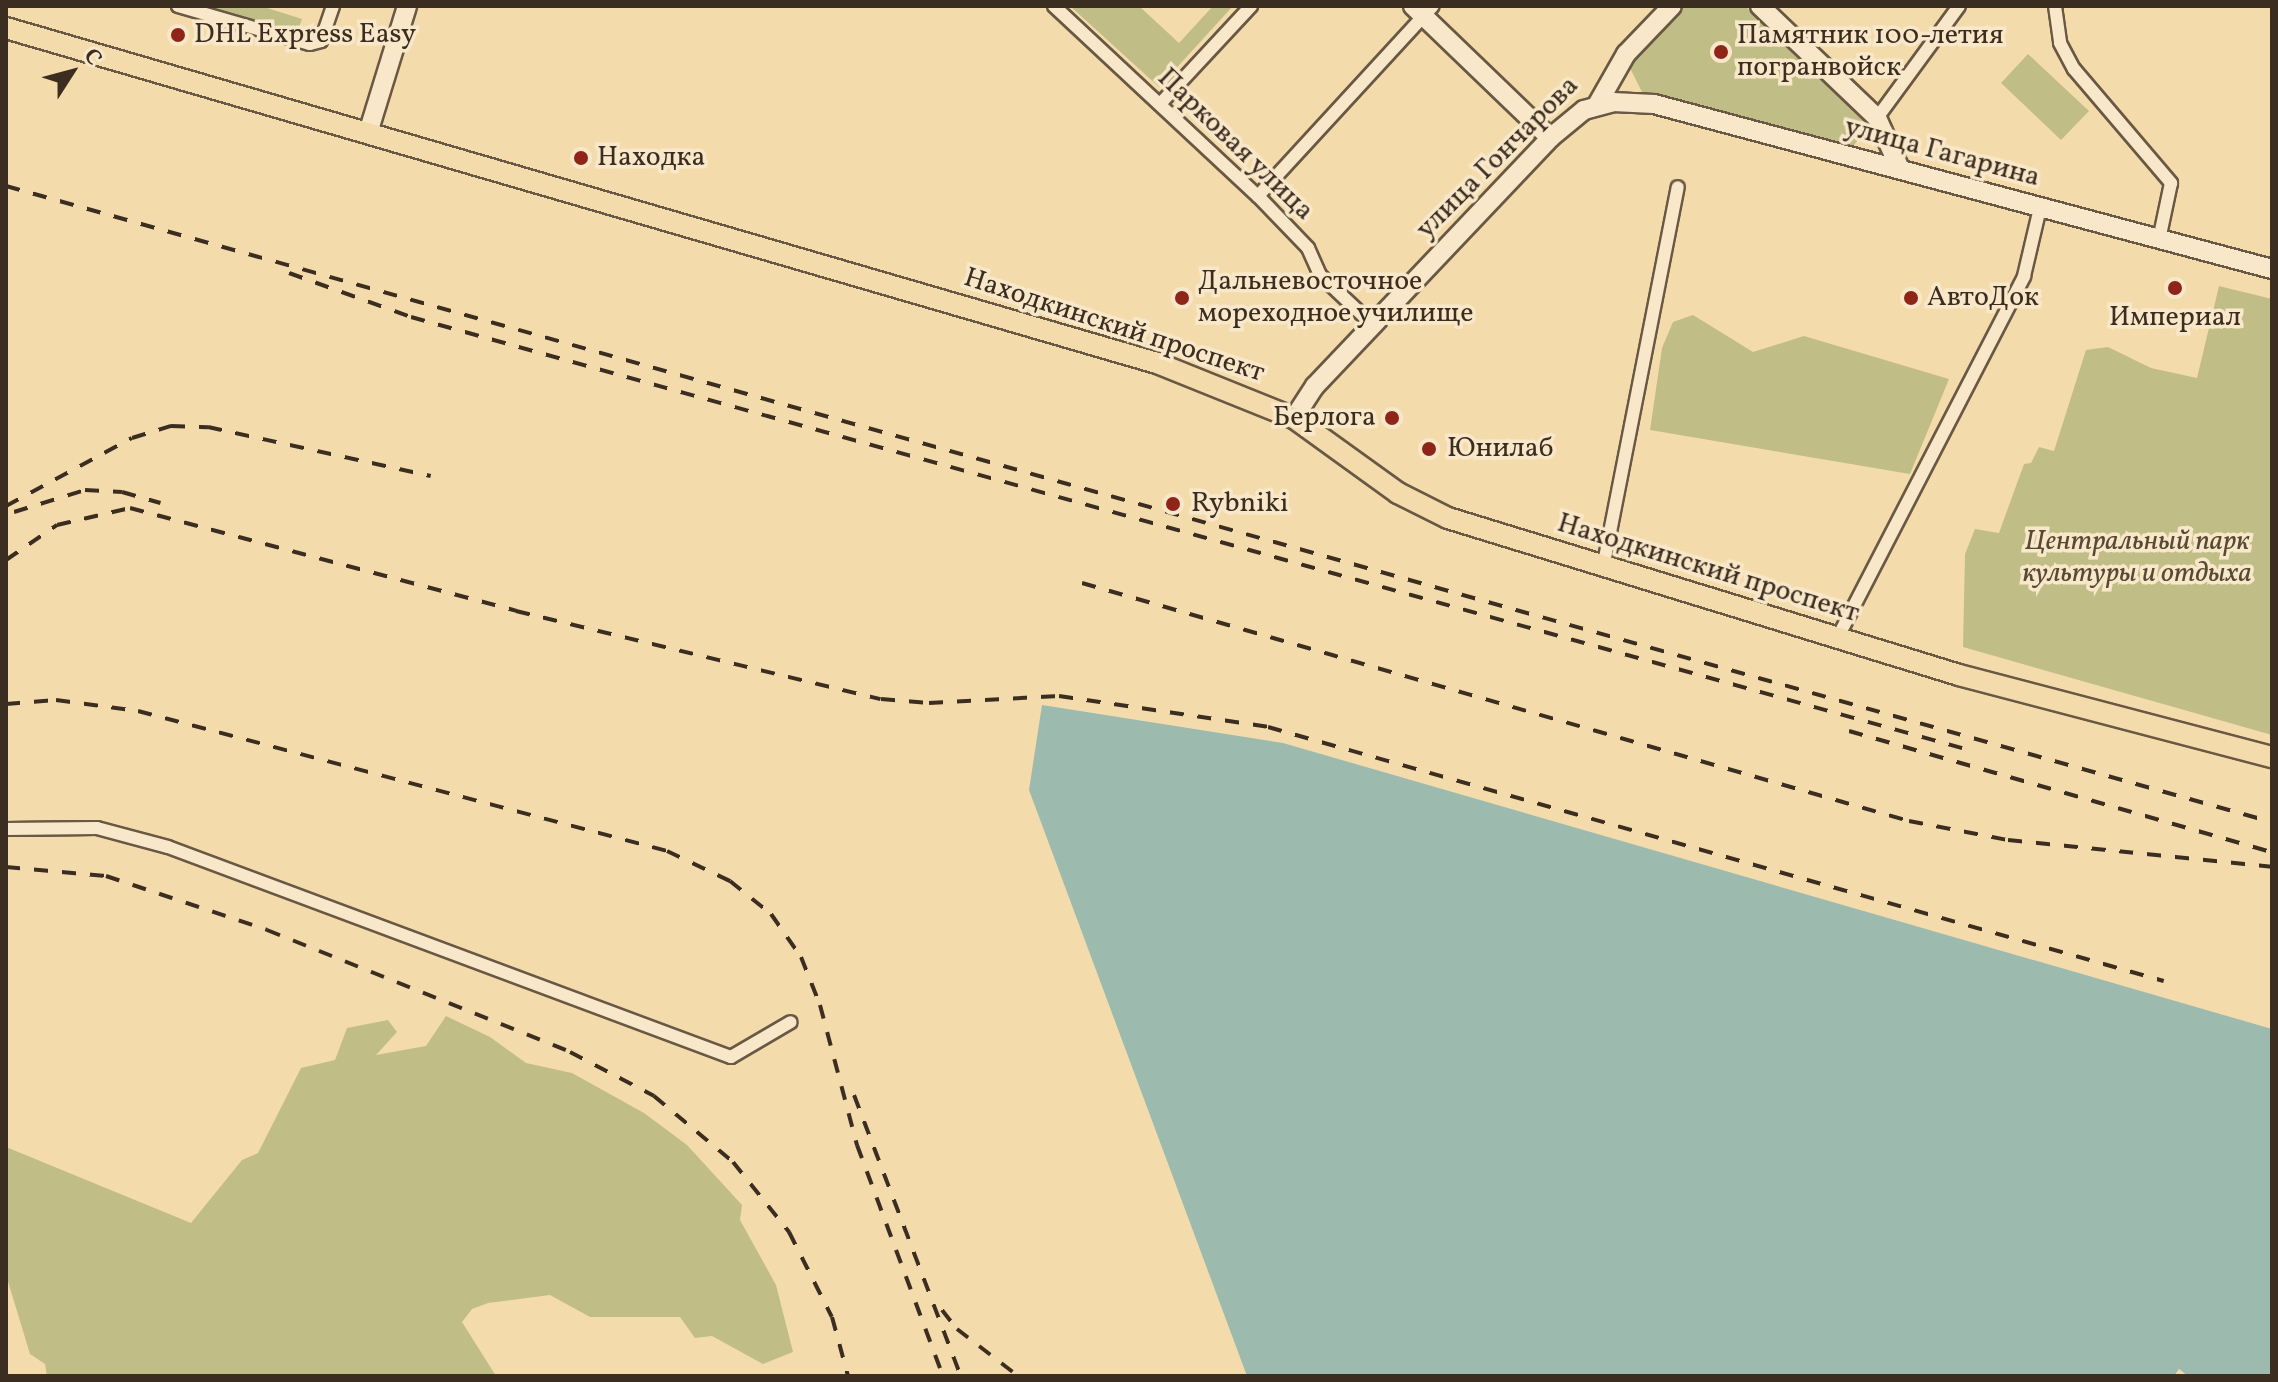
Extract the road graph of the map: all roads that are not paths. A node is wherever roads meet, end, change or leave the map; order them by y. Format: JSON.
{"nodes":[{"id":1,"x":178,"y":6,"type":"edge"},
{"id":2,"x":333,"y":6,"type":"edge"},
{"id":3,"x":407,"y":6,"type":"edge"},
{"id":4,"x":1054,"y":6,"type":"edge"},
{"id":5,"x":1251,"y":6,"type":"edge"},
{"id":6,"x":1672,"y":6,"type":"edge"},
{"id":7,"x":1760,"y":6,"type":"edge"},
{"id":8,"x":1959,"y":6,"type":"edge"},
{"id":9,"x":2055,"y":6,"type":"edge"},
{"id":10,"x":1423,"y":9,"type":"edge"},
{"id":11,"x":6,"y":28,"type":"edge"},
{"id":12,"x":1160,"y":104,"type":"junction"},
{"id":13,"x":1597,"y":105,"type":"junction"},
{"id":14,"x":1877,"y":118,"type":"junction"},
{"id":15,"x":368,"y":133,"type":"junction"},
{"id":16,"x":1550,"y":138,"type":"junction"},
{"id":17,"x":1900,"y":169,"type":"junction"},
{"id":18,"x":1678,"y":187,"type":"dead end"},
{"id":19,"x":1258,"y":196,"type":"junction"},
{"id":20,"x":2040,"y":208,"type":"junction"},
{"id":21,"x":2159,"y":240,"type":"junction"},
{"id":22,"x":2272,"y":269,"type":"edge"},
{"id":23,"x":1373,"y":325,"type":"junction"},
{"id":24,"x":1294,"y":418,"type":"junction"},
{"id":25,"x":1603,"y":568,"type":"junction"},
{"id":26,"x":1838,"y":637,"type":"junction"},
{"id":27,"x":2272,"y":757,"type":"edge"},
{"id":28,"x":6,"y":829,"type":"edge"},
{"id":29,"x":791,"y":1022,"type":"dead end"}],
"edges":[{"from":1,"to":2,"type":"street"},
{"from":3,"to":15,"type":"main road"},
{"from":4,"to":12,"type":"street","name":"Парковая улица"},
{"from":5,"to":12,"type":"street"},
{"from":6,"to":13,"type":"main road","name":"улица Гончарова"},
{"from":7,"to":14,"type":"main road"},
{"from":8,"to":14,"type":"street"},
{"from":9,"to":21,"type":"street"},
{"from":10,"to":16,"type":"main road"},
{"from":10,"to":19,"type":"street"},
{"from":11,"to":15,"type":"main road","name":"Находкинский проспект"},
{"from":12,"to":19,"type":"street","name":"Парковая улица"},
{"from":13,"to":16,"type":"main road","name":"улица Гончарова"},
{"from":13,"to":17,"type":"main road","name":"улица Гагарина"},
{"from":14,"to":17,"type":"main road"},
{"from":15,"to":24,"type":"main road","name":"Находкинский проспект"},
{"from":16,"to":23,"type":"main road","name":"улица Гончарова"},
{"from":17,"to":20,"type":"main road","name":"улица Гагарина"},
{"from":18,"to":25,"type":"street"},
{"from":19,"to":23,"type":"street","name":"Парковая улица"},
{"from":20,"to":21,"type":"main road","name":"улица Гагарина"},
{"from":20,"to":26,"type":"street"},
{"from":21,"to":22,"type":"main road","name":"улица Гагарина"},
{"from":23,"to":24,"type":"main road","name":"улица Гончарова"},
{"from":24,"to":25,"type":"main road","name":"Находкинский проспект"},
{"from":25,"to":26,"type":"main road","name":"Находкинский проспект"},
{"from":26,"to":27,"type":"main road","name":"Находкинский проспект"},
{"from":28,"to":29,"type":"street"}]}
